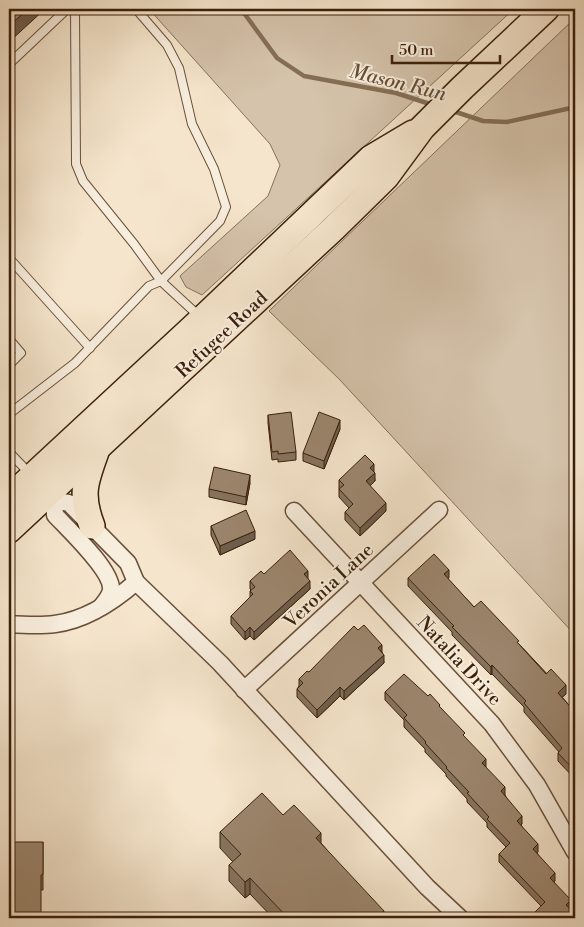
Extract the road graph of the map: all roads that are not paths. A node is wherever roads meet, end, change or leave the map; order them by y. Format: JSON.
{"nodes":[{"id":1,"x":67,"y":9,"type":"edge"},
{"id":2,"x":75,"y":9,"type":"edge"},
{"id":3,"x":136,"y":9,"type":"edge"},
{"id":4,"x":546,"y":9,"type":"edge"},
{"id":5,"x":9,"y":64,"type":"edge"},
{"id":6,"x":434,"y":115,"type":"junction"},
{"id":7,"x":9,"y":258,"type":"edge"},
{"id":8,"x":161,"y":281,"type":"junction"},
{"id":9,"x":202,"y":319,"type":"junction"},
{"id":10,"x":9,"y":339,"type":"edge"},
{"id":11,"x":90,"y":348,"type":"junction"},
{"id":12,"x":9,"y":365,"type":"edge"},
{"id":13,"x":9,"y":414,"type":"edge"},
{"id":14,"x":98,"y":448,"type":"junction"},
{"id":15,"x":9,"y":452,"type":"edge"},
{"id":16,"x":45,"y":490,"type":"junction"},
{"id":17,"x":9,"y":498,"type":"edge"},
{"id":18,"x":439,"y":510,"type":"dead end"},
{"id":19,"x":294,"y":511,"type":"dead end"},
{"id":20,"x":92,"y":526,"type":"junction"},
{"id":21,"x":9,"y":530,"type":"edge"},
{"id":22,"x":103,"y":567,"type":"junction"},
{"id":23,"x":136,"y":582,"type":"junction"},
{"id":24,"x":361,"y":582,"type":"junction"},
{"id":25,"x":100,"y":609,"type":"junction"},
{"id":26,"x":9,"y":624,"type":"edge"},
{"id":27,"x":244,"y":690,"type":"junction"},
{"id":28,"x":575,"y":852,"type":"edge"},
{"id":29,"x":460,"y":918,"type":"edge"}],
"edges":[{"from":1,"to":5,"type":"lane"},
{"from":2,"to":8,"type":"lane"},
{"from":3,"to":8,"type":"lane"},
{"from":4,"to":6,"type":"main road","name":"Refugee Road"},
{"from":6,"to":9,"type":"main road","name":"Refugee Road"},
{"from":6,"to":14,"type":"main road","name":"Refugee Road"},
{"from":7,"to":11,"type":"lane"},
{"from":8,"to":9,"type":"lane"},
{"from":8,"to":11,"type":"lane"},
{"from":9,"to":16,"type":"main road","name":"Refugee Road"},
{"from":10,"to":12,"type":"lane"},
{"from":11,"to":13,"type":"lane"},
{"from":14,"to":16,"type":"main road","name":"Refugee Road"},
{"from":14,"to":20,"type":"main road"},
{"from":15,"to":16,"type":"lane"},
{"from":16,"to":17,"type":"main road","name":"Refugee Road"},
{"from":16,"to":20,"type":"street"},
{"from":16,"to":21,"type":"main road","name":"Refugee Road"},
{"from":16,"to":22,"type":"street"},
{"from":18,"to":24,"type":"street","name":"Veronia Lane"},
{"from":19,"to":24,"type":"street","name":"Natalia Drive"},
{"from":20,"to":23,"type":"street"},
{"from":22,"to":23,"type":"street"},
{"from":22,"to":25,"type":"street"},
{"from":23,"to":25,"type":"street"},
{"from":23,"to":27,"type":"street"},
{"from":24,"to":27,"type":"street","name":"Veronia Lane"},
{"from":24,"to":28,"type":"street","name":"Natalia Drive"},
{"from":25,"to":26,"type":"street"},
{"from":27,"to":29,"type":"street"}]}
